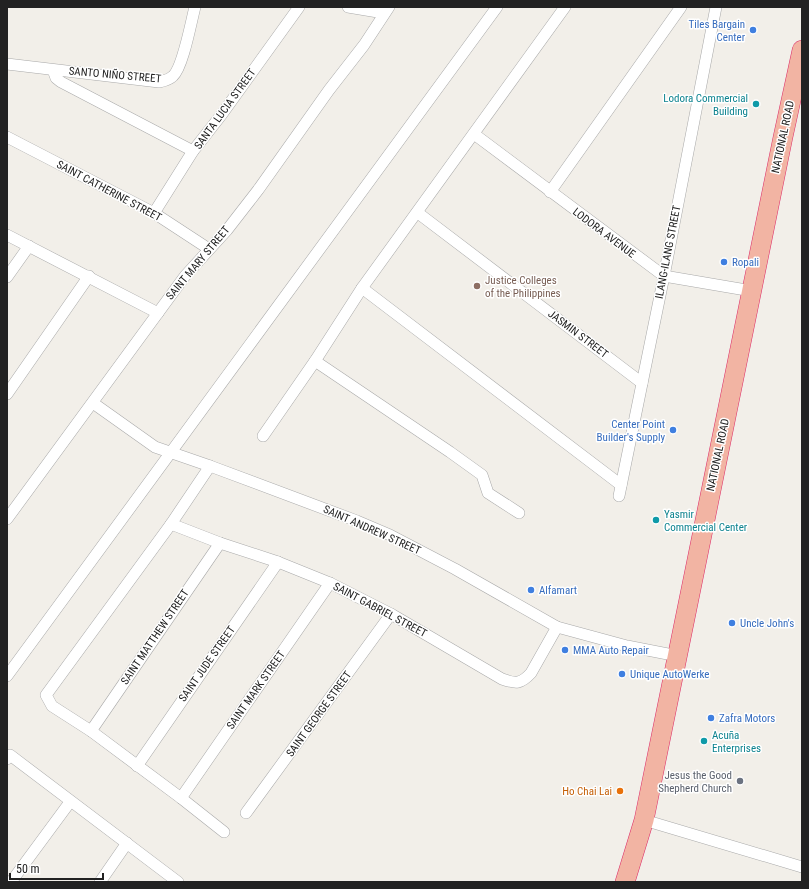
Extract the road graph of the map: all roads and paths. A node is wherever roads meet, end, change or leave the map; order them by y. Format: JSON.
{"nodes":[{"id":1,"x":195,"y":7,"type":"edge"},
{"id":2,"x":299,"y":7,"type":"edge"},
{"id":3,"x":348,"y":7,"type":"edge"},
{"id":4,"x":497,"y":7,"type":"edge"},
{"id":5,"x":565,"y":7,"type":"edge"},
{"id":6,"x":681,"y":7,"type":"edge"},
{"id":7,"x":716,"y":7,"type":"edge"},
{"id":8,"x":386,"y":10,"type":"edge"},
{"id":9,"x":802,"y":50,"type":"edge"},
{"id":10,"x":7,"y":64,"type":"edge"},
{"id":11,"x":53,"y":70,"type":"junction"},
{"id":12,"x":474,"y":134,"type":"junction"},
{"id":13,"x":7,"y":137,"type":"edge"},
{"id":14,"x":194,"y":151,"type":"junction"},
{"id":15,"x":550,"y":192,"type":"junction"},
{"id":16,"x":154,"y":213,"type":"junction"},
{"id":17,"x":418,"y":213,"type":"junction"},
{"id":18,"x":7,"y":235,"type":"edge"},
{"id":19,"x":29,"y":246,"type":"junction"},
{"id":20,"x":209,"y":248,"type":"junction"},
{"id":21,"x":89,"y":276,"type":"junction"},
{"id":22,"x":664,"y":276,"type":"junction"},
{"id":23,"x":7,"y":277,"type":"edge"},
{"id":24,"x":362,"y":288,"type":"junction"},
{"id":25,"x":752,"y":291,"type":"junction"},
{"id":26,"x":158,"y":313,"type":"junction"},
{"id":27,"x":315,"y":361,"type":"junction"},
{"id":28,"x":642,"y":383,"type":"junction"},
{"id":29,"x":7,"y":394,"type":"edge"},
{"id":30,"x":93,"y":402,"type":"junction"},
{"id":31,"x":263,"y":436,"type":"dead end"},
{"id":32,"x":172,"y":452,"type":"junction"},
{"id":33,"x":210,"y":466,"type":"junction"},
{"id":34,"x":621,"y":485,"type":"junction"},
{"id":35,"x":619,"y":496,"type":"dead end"},
{"id":36,"x":519,"y":513,"type":"dead end"},
{"id":37,"x":7,"y":519,"type":"edge"},
{"id":38,"x":172,"y":524,"type":"junction"},
{"id":39,"x":220,"y":543,"type":"junction"},
{"id":40,"x":278,"y":562,"type":"junction"},
{"id":41,"x":330,"y":583,"type":"junction"},
{"id":42,"x":391,"y":614,"type":"junction"},
{"id":43,"x":557,"y":627,"type":"junction"},
{"id":44,"x":678,"y":656,"type":"junction"},
{"id":45,"x":7,"y":676,"type":"edge"},
{"id":46,"x":91,"y":731,"type":"junction"},
{"id":47,"x":8,"y":757,"type":"edge"},
{"id":48,"x":137,"y":766,"type":"junction"},
{"id":49,"x":182,"y":798,"type":"junction"},
{"id":50,"x":70,"y":802,"type":"junction"},
{"id":51,"x":246,"y":813,"type":"dead end"},
{"id":52,"x":644,"y":820,"type":"junction"},
{"id":53,"x":224,"y":832,"type":"dead end"},
{"id":54,"x":127,"y":843,"type":"junction"},
{"id":55,"x":802,"y":867,"type":"edge"},
{"id":56,"x":11,"y":882,"type":"edge"},
{"id":57,"x":100,"y":882,"type":"edge"},
{"id":58,"x":178,"y":882,"type":"edge"},
{"id":59,"x":625,"y":882,"type":"edge"}],
"edges":[{"from":1,"to":11,"type":"street","name":"SANTO NIÑO STREET"},
{"from":2,"to":14,"type":"street","name":"SANTA LUCIA STREET"},
{"from":3,"to":8,"type":"street"},
{"from":4,"to":32,"type":"street"},
{"from":5,"to":12,"type":"street"},
{"from":6,"to":15,"type":"street"},
{"from":7,"to":22,"type":"street","name":"ILANG-ILANG STREET"},
{"from":8,"to":20,"type":"street","name":"SAINT MARY STREET"},
{"from":9,"to":25,"type":"highway","name":"NATIONAL ROAD"},
{"from":10,"to":11,"type":"street","name":"SANTO NIÑO STREET"},
{"from":11,"to":14,"type":"street"},
{"from":12,"to":15,"type":"street","name":"LODORA AVENUE"},
{"from":12,"to":17,"type":"street"},
{"from":13,"to":16,"type":"street","name":"SAINT CATHERINE STREET"},
{"from":14,"to":16,"type":"street","name":"SANTA LUCIA STREET"},
{"from":15,"to":22,"type":"street","name":"LODORA AVENUE"},
{"from":16,"to":20,"type":"street","name":"SAINT CATHERINE STREET"},
{"from":17,"to":24,"type":"street"},
{"from":17,"to":28,"type":"street","name":"JASMIN STREET"},
{"from":18,"to":19,"type":"street"},
{"from":19,"to":21,"type":"street"},
{"from":19,"to":23,"type":"street"},
{"from":20,"to":26,"type":"street","name":"SAINT MARY STREET"},
{"from":21,"to":26,"type":"street"},
{"from":21,"to":29,"type":"street"},
{"from":22,"to":25,"type":"street","name":"LODORA AVENUE"},
{"from":22,"to":28,"type":"street","name":"ILANG-ILANG STREET"},
{"from":24,"to":27,"type":"street"},
{"from":24,"to":34,"type":"street"},
{"from":25,"to":44,"type":"highway","name":"NATIONAL ROAD"},
{"from":26,"to":30,"type":"street","name":"SAINT MARY STREET"},
{"from":27,"to":31,"type":"street"},
{"from":27,"to":36,"type":"street"},
{"from":28,"to":34,"type":"street","name":"ILANG-ILANG STREET"},
{"from":30,"to":32,"type":"street","name":"SAINT ANDREW STREET"},
{"from":30,"to":37,"type":"street","name":"SAINT MARY STREET"},
{"from":32,"to":33,"type":"street","name":"SAINT ANDREW STREET"},
{"from":32,"to":45,"type":"street"},
{"from":33,"to":38,"type":"street"},
{"from":33,"to":43,"type":"street","name":"SAINT ANDREW STREET"},
{"from":34,"to":35,"type":"street","name":"ILANG-ILANG STREET"},
{"from":38,"to":39,"type":"street","name":"SAINT GABRIEL STREET"},
{"from":38,"to":46,"type":"street"},
{"from":39,"to":40,"type":"street","name":"SAINT GABRIEL STREET"},
{"from":39,"to":46,"type":"street","name":"SAINT MATTHEW STREET"},
{"from":40,"to":41,"type":"street","name":"SAINT GABRIEL STREET"},
{"from":40,"to":48,"type":"street","name":"SAINT JUDE STREET"},
{"from":41,"to":42,"type":"street","name":"SAINT GABRIEL STREET"},
{"from":41,"to":49,"type":"street","name":"SAINT MARK STREET"},
{"from":42,"to":43,"type":"street","name":"SAINT GABRIEL STREET"},
{"from":42,"to":51,"type":"street","name":"SAINT GEORGE STREET"},
{"from":43,"to":44,"type":"street","name":"SAINT ANDREW STREET"},
{"from":44,"to":52,"type":"highway","name":"NATIONAL ROAD"},
{"from":46,"to":48,"type":"street"},
{"from":47,"to":50,"type":"street"},
{"from":48,"to":49,"type":"street"},
{"from":49,"to":53,"type":"street"},
{"from":50,"to":54,"type":"street"},
{"from":50,"to":56,"type":"street"},
{"from":52,"to":55,"type":"street"},
{"from":52,"to":59,"type":"highway","name":"NATIONAL ROAD"},
{"from":54,"to":57,"type":"street"},
{"from":54,"to":58,"type":"street"}]}
